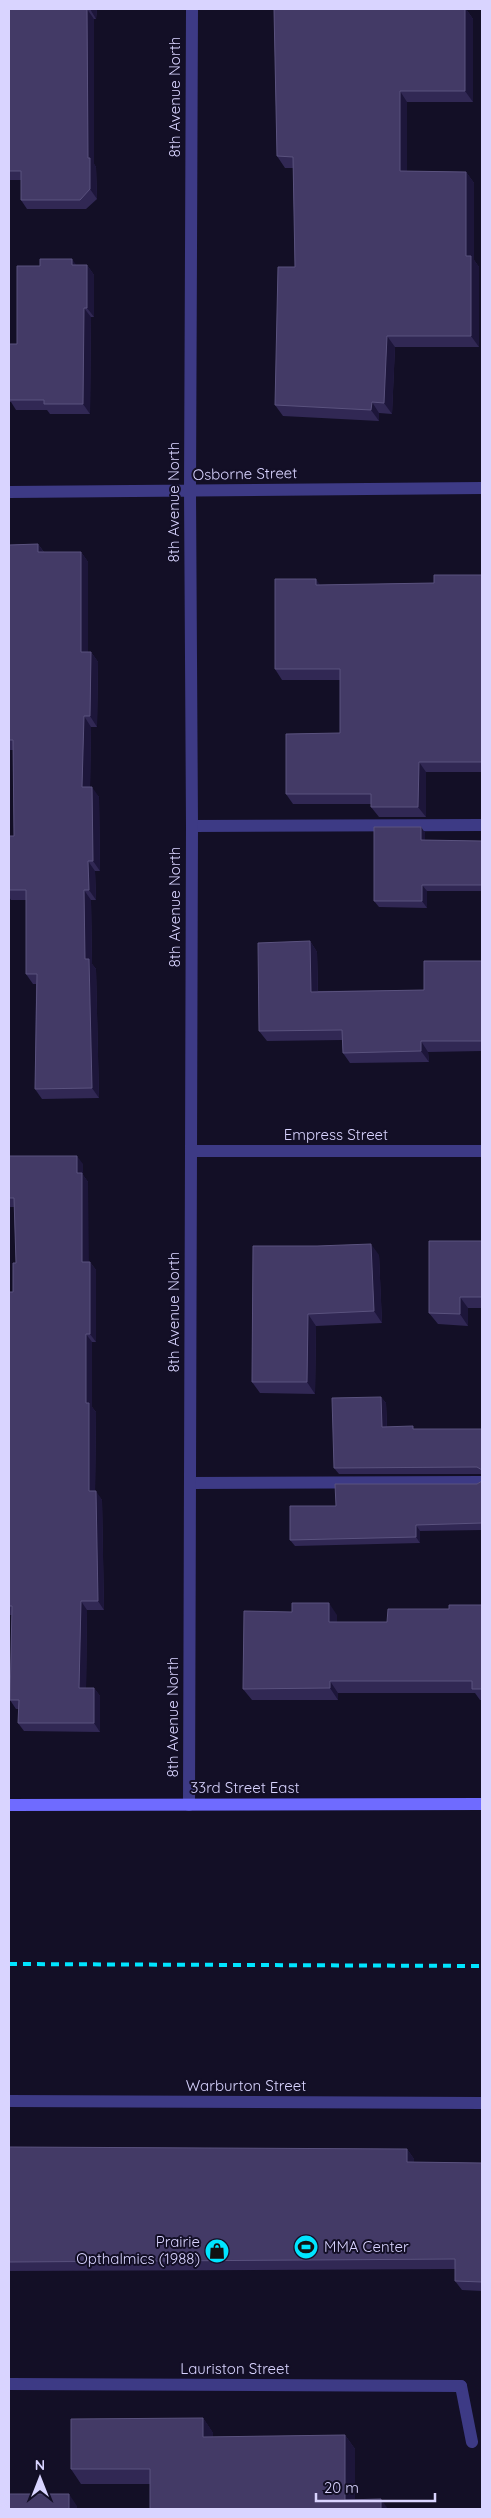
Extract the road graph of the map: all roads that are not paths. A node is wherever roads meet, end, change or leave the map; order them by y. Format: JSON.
{"nodes":[{"id":1,"x":192,"y":9,"type":"edge"},
{"id":2,"x":482,"y":488,"type":"edge"},
{"id":3,"x":190,"y":491,"type":"junction"},
{"id":4,"x":9,"y":492,"type":"edge"},
{"id":5,"x":482,"y":825,"type":"edge"},
{"id":6,"x":192,"y":826,"type":"junction"},
{"id":7,"x":190,"y":1150,"type":"junction"},
{"id":8,"x":482,"y":1151,"type":"edge"},
{"id":9,"x":482,"y":1482,"type":"edge"},
{"id":10,"x":190,"y":1483,"type":"junction"},
{"id":11,"x":482,"y":1804,"type":"edge"},
{"id":12,"x":9,"y":1805,"type":"edge"},
{"id":13,"x":189,"y":1805,"type":"junction"},
{"id":14,"x":9,"y":2102,"type":"edge"},
{"id":15,"x":482,"y":2103,"type":"edge"},
{"id":16,"x":9,"y":2384,"type":"edge"},
{"id":17,"x":472,"y":2442,"type":"dead end"}],
"edges":[{"from":1,"to":3,"type":"street","name":"8th Avenue North"},
{"from":2,"to":3,"type":"street","name":"Osborne Street"},
{"from":3,"to":4,"type":"street","name":"Osborne Street"},
{"from":3,"to":6,"type":"street","name":"8th Avenue North"},
{"from":5,"to":6,"type":"street"},
{"from":6,"to":7,"type":"street","name":"8th Avenue North"},
{"from":7,"to":8,"type":"street","name":"Empress Street"},
{"from":7,"to":10,"type":"street","name":"8th Avenue North"},
{"from":9,"to":10,"type":"street"},
{"from":10,"to":13,"type":"street","name":"8th Avenue North"},
{"from":11,"to":13,"type":"street","name":"33rd Street East"},
{"from":12,"to":13,"type":"street","name":"33rd Street East"},
{"from":14,"to":15,"type":"street","name":"Warburton Street"},
{"from":16,"to":17,"type":"street","name":"Lauriston Street"}]}
